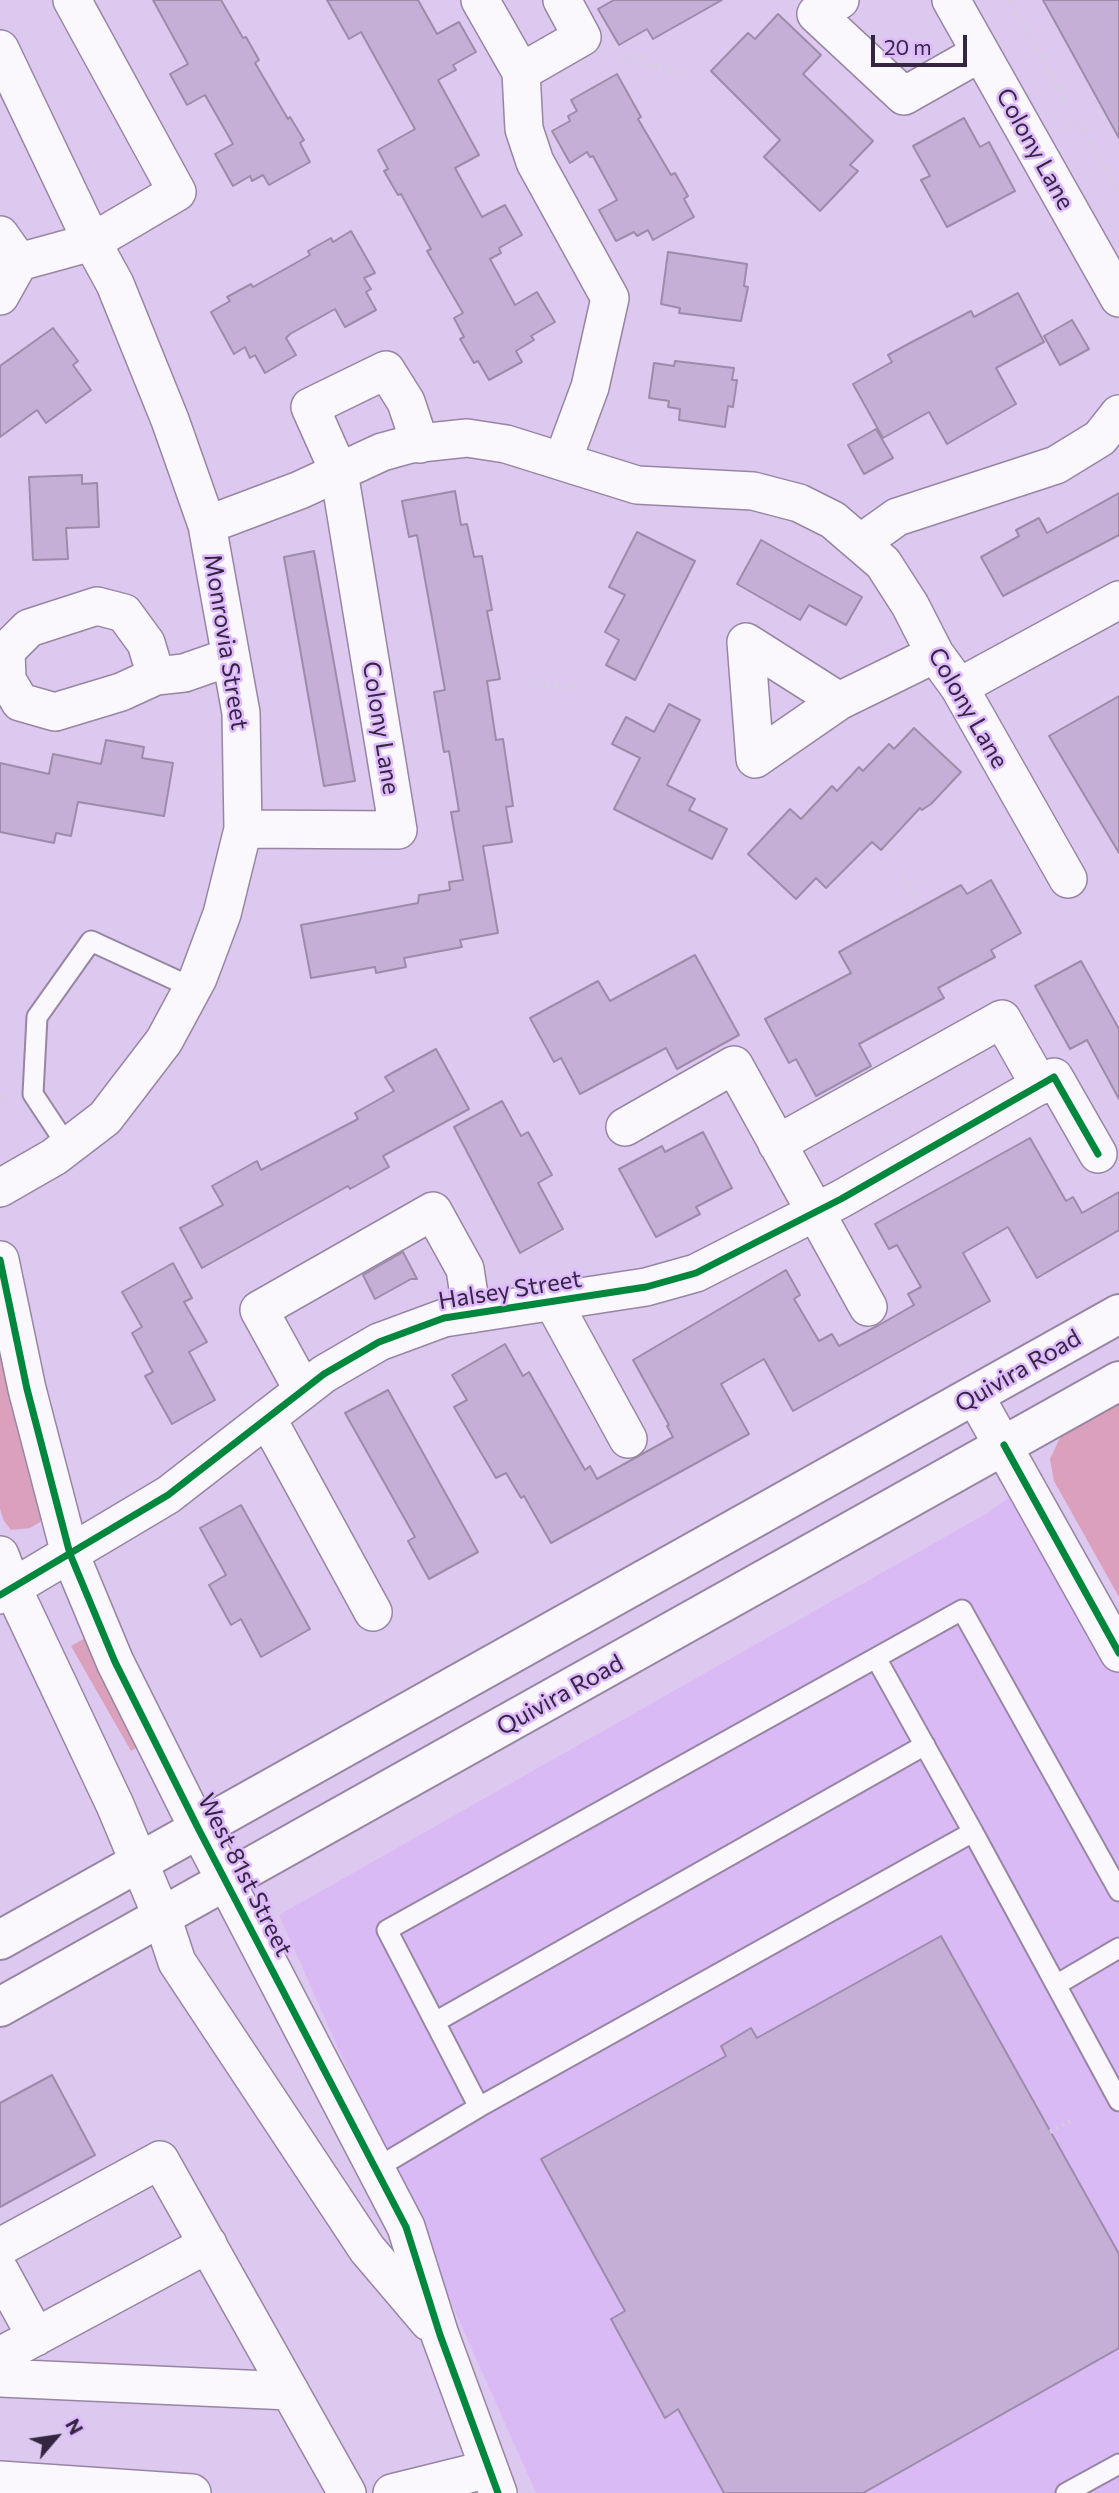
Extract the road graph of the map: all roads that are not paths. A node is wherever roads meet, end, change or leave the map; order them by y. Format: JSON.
{"nodes":[{"id":1,"x":72,"y":0,"type":"edge"},
{"id":2,"x":480,"y":0,"type":"edge"},
{"id":3,"x":562,"y":0,"type":"edge"},
{"id":4,"x":840,"y":0,"type":"edge"},
{"id":5,"x":951,"y":0,"type":"edge"},
{"id":6,"x":0,"y":49,"type":"edge"},
{"id":7,"x":980,"y":53,"type":"junction"},
{"id":8,"x":521,"y":72,"type":"junction"},
{"id":9,"x":92,"y":242,"type":"junction"},
{"id":10,"x":10,"y":248,"type":"edge"},
{"id":11,"x":0,"y":296,"type":"edge"},
{"id":12,"x":1119,"y":299,"type":"edge"},
{"id":13,"x":1119,"y":414,"type":"edge"},
{"id":14,"x":420,"y":444,"type":"junction"},
{"id":15,"x":563,"y":460,"type":"junction"},
{"id":16,"x":340,"y":471,"type":"junction"},
{"id":17,"x":207,"y":525,"type":"junction"},
{"id":18,"x":862,"y":542,"type":"junction"},
{"id":19,"x":1119,"y":600,"type":"edge"},
{"id":20,"x":936,"y":654,"type":"junction"},
{"id":21,"x":230,"y":657,"type":"junction"},
{"id":22,"x":156,"y":676,"type":"dead end"},
{"id":23,"x":959,"y":687,"type":"junction"},
{"id":24,"x":839,"y":701,"type":"dead end"},
{"id":25,"x":243,"y":829,"type":"junction"},
{"id":26,"x":1068,"y":879,"type":"dead end"},
{"id":27,"x":193,"y":988,"type":"junction"},
{"id":28,"x":1047,"y":1082,"type":"junction"},
{"id":29,"x":625,"y":1127,"type":"dead end"},
{"id":30,"x":777,"y":1144,"type":"junction"},
{"id":31,"x":68,"y":1147,"type":"junction"},
{"id":32,"x":1098,"y":1154,"type":"dead end"},
{"id":33,"x":0,"y":1188,"type":"edge"},
{"id":34,"x":815,"y":1213,"type":"junction"},
{"id":35,"x":0,"y":1260,"type":"edge"},
{"id":36,"x":553,"y":1302,"type":"junction"},
{"id":37,"x":868,"y":1307,"type":"dead end"},
{"id":38,"x":472,"y":1314,"type":"junction"},
{"id":39,"x":1119,"y":1314,"type":"edge"},
{"id":40,"x":1119,"y":1381,"type":"edge"},
{"id":41,"x":303,"y":1390,"type":"junction"},
{"id":42,"x":975,"y":1396,"type":"junction"},
{"id":43,"x":267,"y":1418,"type":"junction"},
{"id":44,"x":628,"y":1439,"type":"dead end"},
{"id":45,"x":1004,"y":1445,"type":"junction"},
{"id":46,"x":70,"y":1554,"type":"junction"},
{"id":47,"x":0,"y":1555,"type":"edge"},
{"id":48,"x":6,"y":1592,"type":"edge"},
{"id":49,"x":373,"y":1612,"type":"dead end"},
{"id":50,"x":1119,"y":1653,"type":"edge"},
{"id":51,"x":876,"y":1658,"type":"junction"},
{"id":52,"x":925,"y":1745,"type":"junction"},
{"id":53,"x":199,"y":1830,"type":"junction"},
{"id":54,"x":973,"y":1832,"type":"junction"},
{"id":55,"x":137,"y":1863,"type":"junction"},
{"id":56,"x":226,"y":1883,"type":"junction"},
{"id":57,"x":1119,"y":1891,"type":"edge"},
{"id":58,"x":162,"y":1917,"type":"junction"},
{"id":59,"x":0,"y":1940,"type":"edge"},
{"id":60,"x":1119,"y":1948,"type":"edge"},
{"id":61,"x":1056,"y":1985,"type":"junction"},
{"id":62,"x":0,"y":2007,"type":"edge"},
{"id":63,"x":435,"y":2022,"type":"junction"},
{"id":64,"x":1119,"y":2101,"type":"edge"},
{"id":65,"x":480,"y":2107,"type":"junction"},
{"id":66,"x":375,"y":2169,"type":"junction"},
{"id":67,"x":208,"y":2244,"type":"junction"},
{"id":68,"x":0,"y":2247,"type":"edge"},
{"id":69,"x":0,"y":2271,"type":"edge"},
{"id":70,"x":440,"y":2335,"type":"junction"},
{"id":71,"x":36,"y":2337,"type":"junction"},
{"id":72,"x":0,"y":2356,"type":"edge"},
{"id":73,"x":0,"y":2378,"type":"edge"},
{"id":74,"x":290,"y":2391,"type":"junction"},
{"id":75,"x":1119,"y":2464,"type":"edge"},
{"id":76,"x":0,"y":2480,"type":"edge"},
{"id":77,"x":494,"y":2481,"type":"edge"},
{"id":78,"x":192,"y":2493,"type":"edge"},
{"id":79,"x":347,"y":2493,"type":"edge"},
{"id":80,"x":392,"y":2493,"type":"edge"},
{"id":81,"x":1066,"y":2493,"type":"edge"}],
"edges":[{"from":1,"to":9,"type":"street"},
{"from":2,"to":8,"type":"street"},
{"from":3,"to":8,"type":"street"},
{"from":4,"to":7,"type":"street"},
{"from":5,"to":7,"type":"street","name":"Colony Lane"},
{"from":6,"to":9,"type":"street","name":"Monrovia Street"},
{"from":7,"to":12,"type":"street","name":"Colony Lane"},
{"from":8,"to":15,"type":"street"},
{"from":9,"to":10,"type":"street"},
{"from":9,"to":17,"type":"street","name":"Monrovia Street"},
{"from":10,"to":11,"type":"street"},
{"from":13,"to":18,"type":"street"},
{"from":14,"to":15,"type":"street","name":"Colony Lane"},
{"from":14,"to":16,"type":"street","name":"Colony Lane"},
{"from":14,"to":16,"type":"street"},
{"from":15,"to":18,"type":"street","name":"Colony Lane"},
{"from":16,"to":17,"type":"street","name":"Colony Lane"},
{"from":16,"to":25,"type":"street","name":"Colony Lane"},
{"from":17,"to":21,"type":"street","name":"Monrovia Street"},
{"from":18,"to":20,"type":"street","name":"Colony Lane"},
{"from":19,"to":23,"type":"street"},
{"from":20,"to":23,"type":"street","name":"Colony Lane"},
{"from":20,"to":24,"type":"street"},
{"from":21,"to":22,"type":"street"},
{"from":21,"to":25,"type":"street","name":"Monrovia Street"},
{"from":23,"to":26,"type":"street","name":"Colony Lane"},
{"from":25,"to":27,"type":"street","name":"Monrovia Street"},
{"from":27,"to":31,"type":"street","name":"Monrovia Street"},
{"from":27,"to":31,"type":"lane"},
{"from":28,"to":30,"type":"street"},
{"from":28,"to":32,"type":"street"},
{"from":28,"to":34,"type":"street","name":"Halsey Street"},
{"from":29,"to":30,"type":"street"},
{"from":30,"to":34,"type":"street"},
{"from":31,"to":33,"type":"street","name":"Monrovia Street"},
{"from":34,"to":36,"type":"street","name":"Halsey Street"},
{"from":34,"to":37,"type":"street"},
{"from":35,"to":46,"type":"street","name":"West 81st Street"},
{"from":36,"to":38,"type":"street","name":"Halsey Street"},
{"from":36,"to":44,"type":"street"},
{"from":38,"to":41,"type":"street","name":"Halsey Street"},
{"from":38,"to":41,"type":"street"},
{"from":39,"to":42,"type":"main road","name":"Quivira Road"},
{"from":40,"to":45,"type":"main road","name":"Quivira Road"},
{"from":41,"to":43,"type":"street","name":"Halsey Street"},
{"from":42,"to":45,"type":"street"},
{"from":42,"to":53,"type":"main road","name":"Quivira Road"},
{"from":43,"to":46,"type":"street","name":"Halsey Street"},
{"from":43,"to":49,"type":"street"},
{"from":45,"to":50,"type":"street"},
{"from":45,"to":56,"type":"main road","name":"Quivira Road"},
{"from":46,"to":48,"type":"street","name":"Halsey Street"},
{"from":46,"to":53,"type":"street","name":"West 81st Street"},
{"from":47,"to":48,"type":"street","name":"West 81st Street"},
{"from":48,"to":55,"type":"street","name":"West 81st Street"},
{"from":51,"to":52,"type":"lane"},
{"from":51,"to":57,"type":"lane"},
{"from":51,"to":63,"type":"lane"},
{"from":52,"to":54,"type":"lane"},
{"from":52,"to":63,"type":"lane"},
{"from":53,"to":55,"type":"main road","name":"Quivira Road"},
{"from":53,"to":56,"type":"street","name":"West 81st Street"},
{"from":54,"to":61,"type":"lane"},
{"from":54,"to":65,"type":"lane"},
{"from":55,"to":58,"type":"street","name":"West 81st Street"},
{"from":55,"to":59,"type":"main road","name":"Quivira Road"},
{"from":56,"to":58,"type":"main road","name":"Quivira Road"},
{"from":56,"to":66,"type":"street","name":"West 81st Street"},
{"from":58,"to":62,"type":"main road","name":"Quivira Road"},
{"from":58,"to":70,"type":"street","name":"West 81st Street"},
{"from":60,"to":61,"type":"lane"},
{"from":61,"to":64,"type":"lane"},
{"from":63,"to":65,"type":"lane"},
{"from":65,"to":66,"type":"lane"},
{"from":66,"to":70,"type":"street","name":"West 81st Street"},
{"from":67,"to":68,"type":"street"},
{"from":67,"to":71,"type":"street"},
{"from":67,"to":74,"type":"street"},
{"from":69,"to":71,"type":"street"},
{"from":70,"to":77,"type":"street","name":"West 81st Street"},
{"from":71,"to":72,"type":"street"},
{"from":73,"to":74,"type":"street"},
{"from":74,"to":79,"type":"street"},
{"from":75,"to":81,"type":"lane"},
{"from":76,"to":78,"type":"street"},
{"from":77,"to":80,"type":"street"}]}
